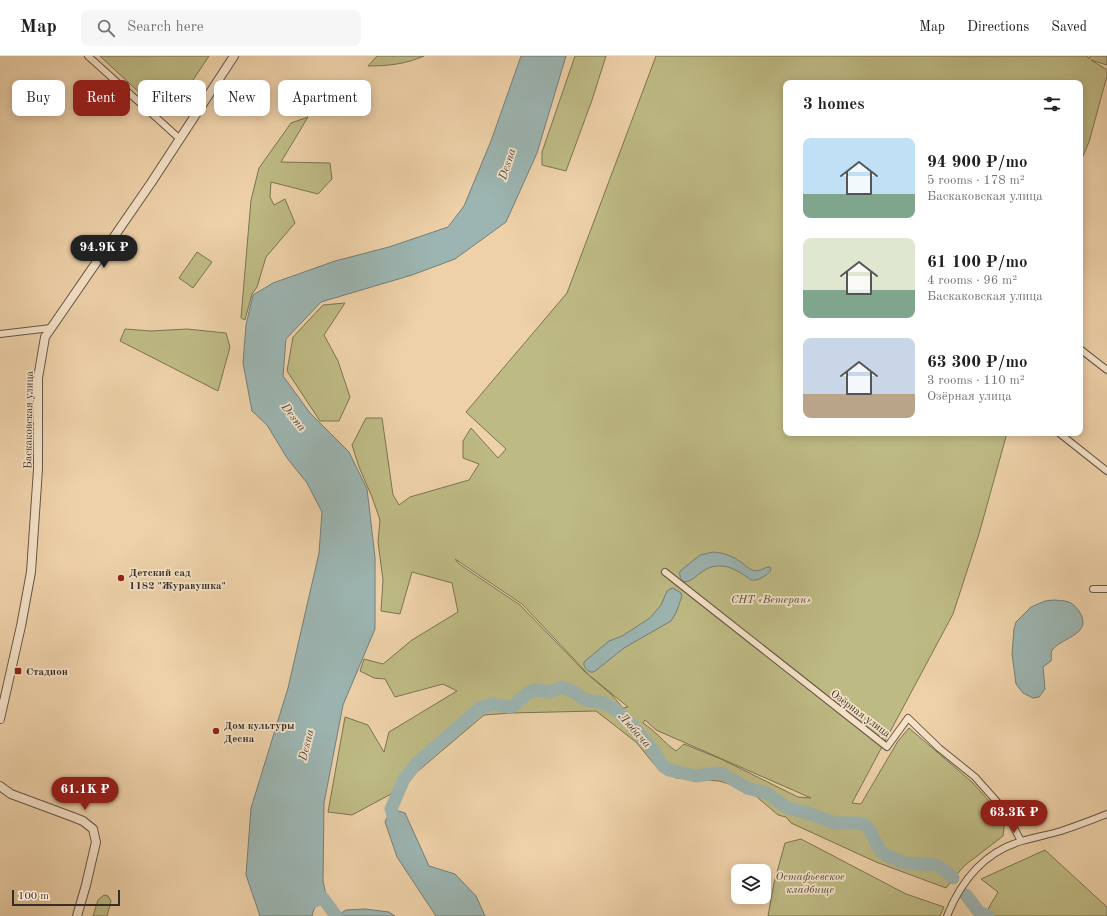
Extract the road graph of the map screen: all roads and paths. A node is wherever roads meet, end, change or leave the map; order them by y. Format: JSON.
{"nodes":[{"id":1,"x":88,"y":56,"type":"edge"},
{"id":2,"x":234,"y":56,"type":"edge"},
{"id":3,"x":180,"y":139,"type":"junction"},
{"id":4,"x":51,"y":328,"type":"junction"},
{"id":5,"x":0,"y":334,"type":"edge"},
{"id":6,"x":1083,"y":351,"type":"edge"},
{"id":7,"x":1107,"y":370,"type":"edge"},
{"id":8,"x":1063,"y":436,"type":"edge"},
{"id":9,"x":1107,"y":471,"type":"edge"},
{"id":10,"x":664,"y":572,"type":"dead end"},
{"id":11,"x":1094,"y":589,"type":"dead end"},
{"id":12,"x":1107,"y":589,"type":"edge"},
{"id":13,"x":0,"y":719,"type":"edge"},
{"id":14,"x":0,"y":786,"type":"edge"},
{"id":15,"x":1107,"y":814,"type":"edge"},
{"id":16,"x":1021,"y":841,"type":"junction"},
{"id":17,"x":77,"y":916,"type":"edge"},
{"id":18,"x":947,"y":916,"type":"edge"}],
"edges":[{"from":1,"to":3,"type":"street"},
{"from":2,"to":3,"type":"street","name":"Баскаковская улица"},
{"from":3,"to":4,"type":"street","name":"Баскаковская улица"},
{"from":4,"to":5,"type":"street"},
{"from":4,"to":13,"type":"street","name":"Баскаковская улица"},
{"from":6,"to":7,"type":"street"},
{"from":8,"to":9,"type":"street"},
{"from":10,"to":16,"type":"street","name":"Озёрная улица"},
{"from":11,"to":12,"type":"street"},
{"from":14,"to":17,"type":"street"},
{"from":15,"to":16,"type":"street"},
{"from":16,"to":18,"type":"street"}]}
